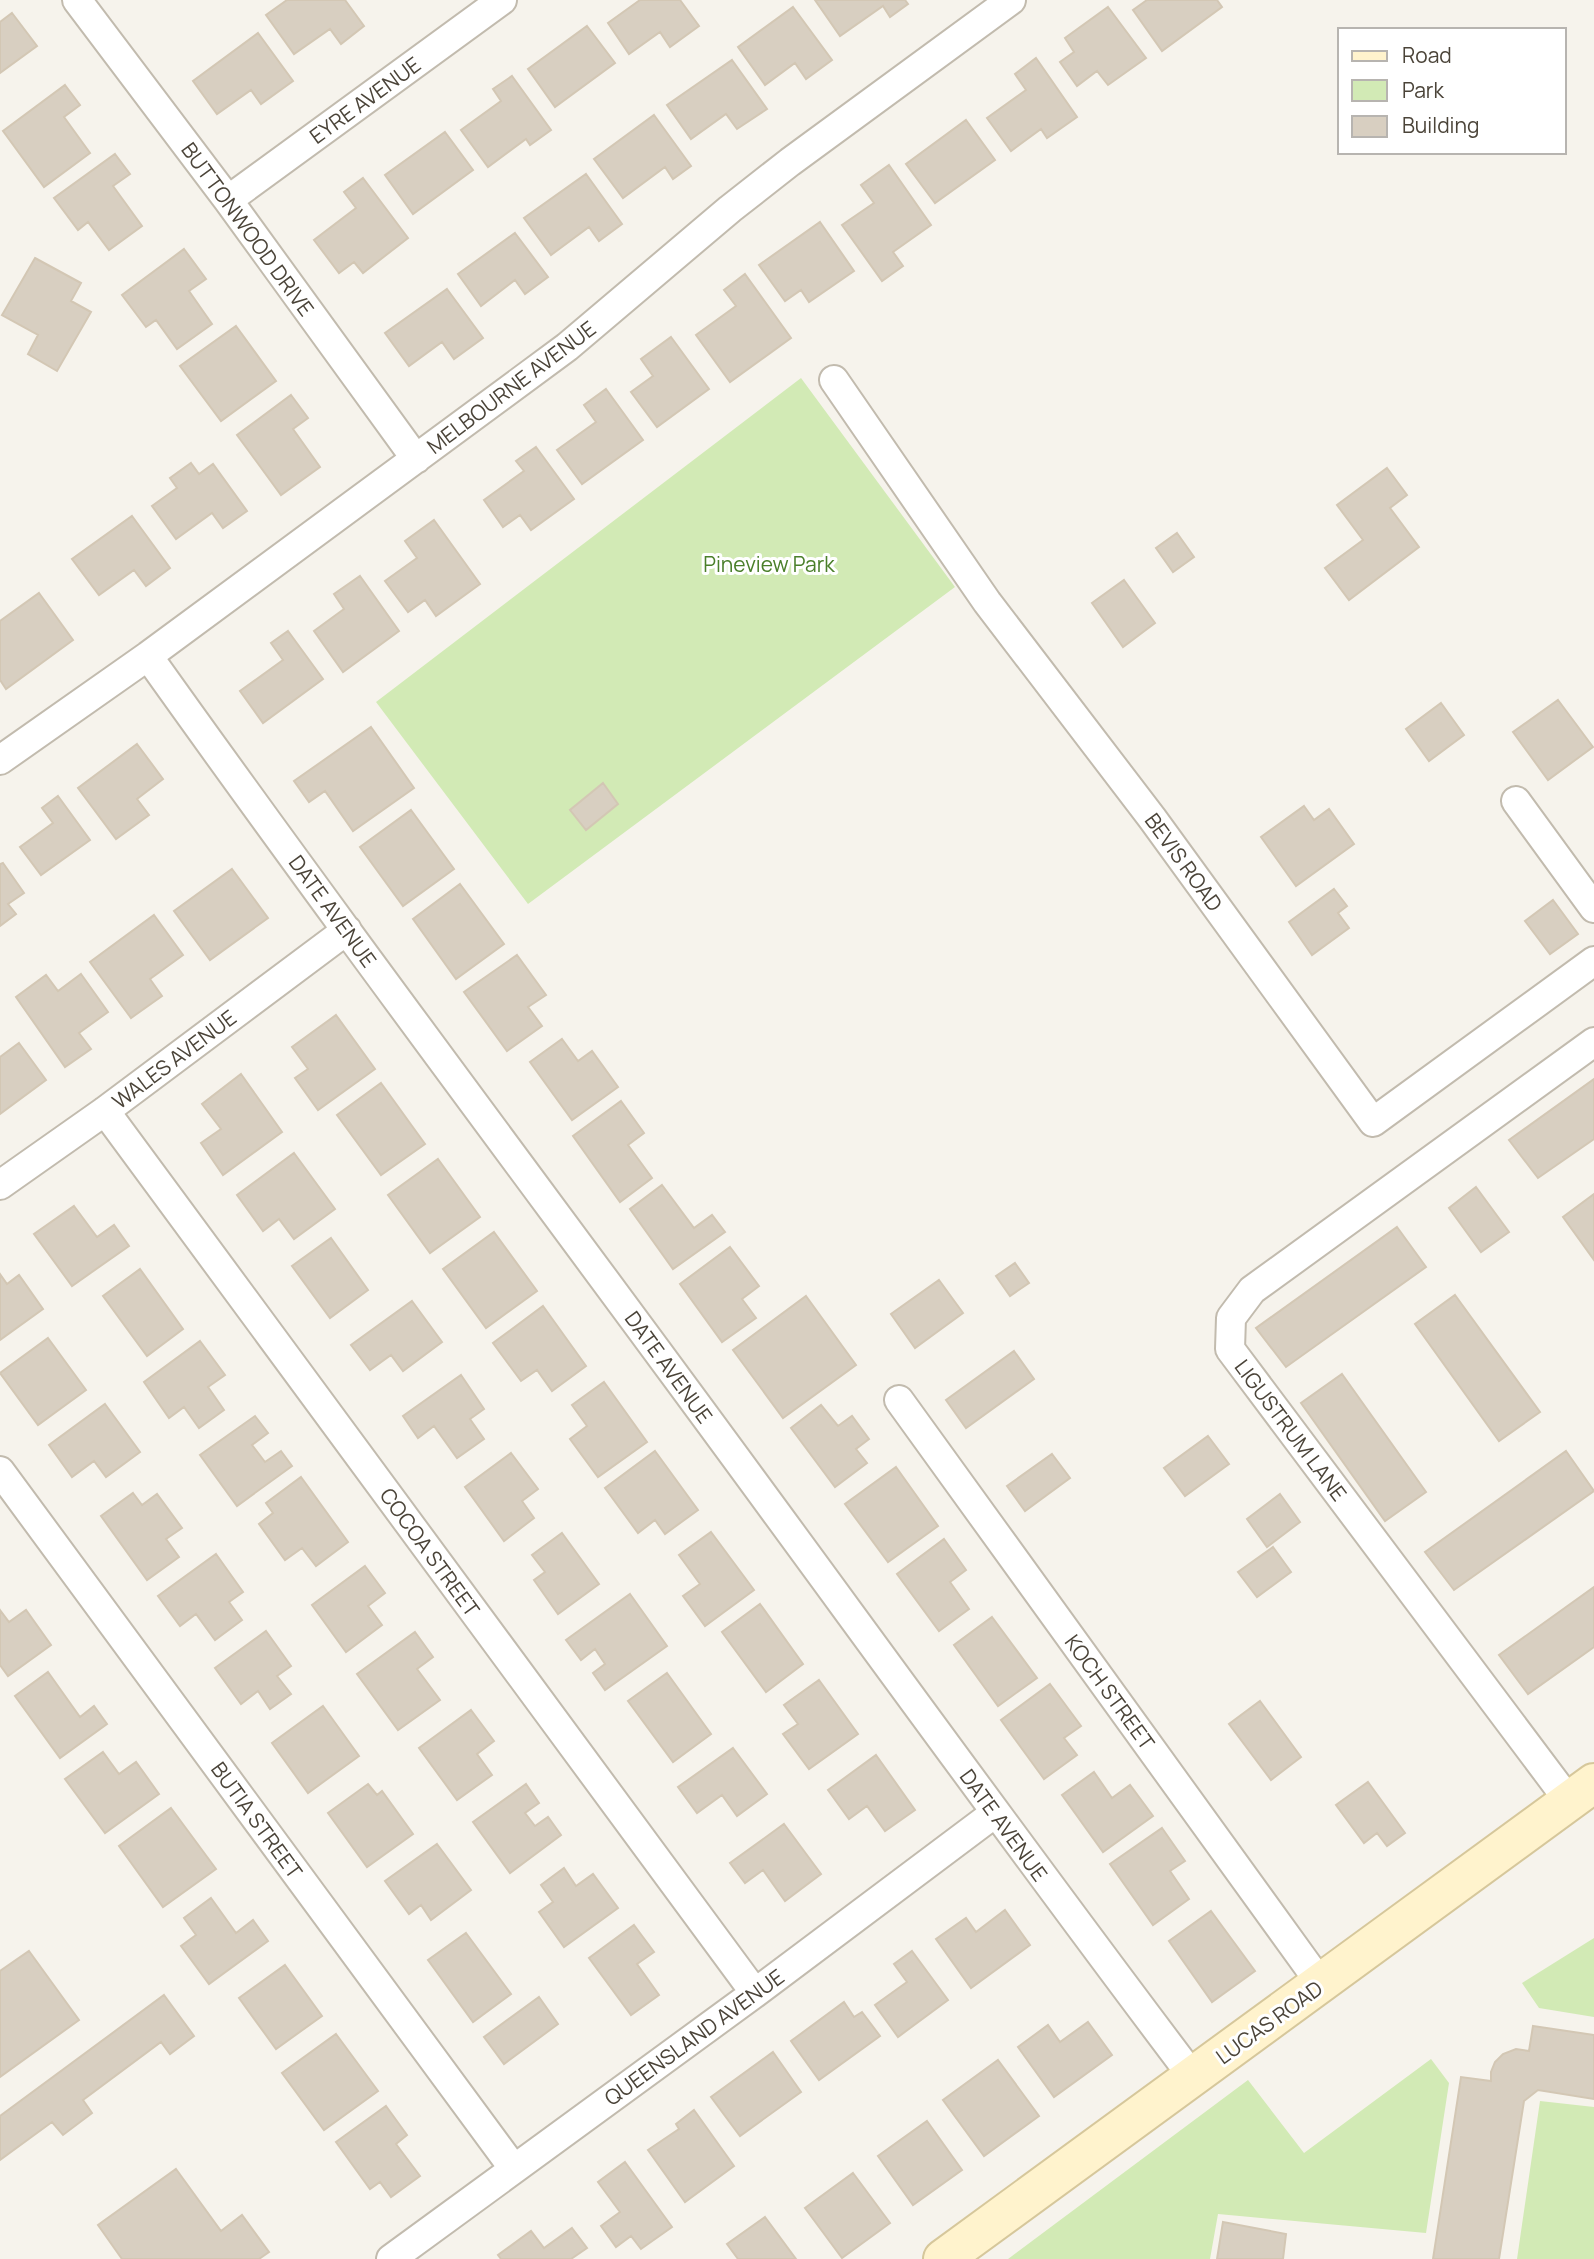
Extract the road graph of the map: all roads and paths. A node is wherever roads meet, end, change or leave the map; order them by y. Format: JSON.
{"nodes":[{"id":1,"x":77,"y":0,"type":"edge"},
{"id":2,"x":502,"y":0,"type":"edge"},
{"id":3,"x":1011,"y":0,"type":"edge"},
{"id":4,"x":228,"y":200,"type":"junction"},
{"id":5,"x":834,"y":380,"type":"dead end"},
{"id":6,"x":416,"y":459,"type":"junction"},
{"id":7,"x":148,"y":656,"type":"junction"},
{"id":8,"x":0,"y":760,"type":"edge"},
{"id":9,"x":1516,"y":801,"type":"dead end"},
{"id":10,"x":1594,"y":908,"type":"edge"},
{"id":11,"x":347,"y":930,"type":"junction"},
{"id":12,"x":1594,"y":961,"type":"edge"},
{"id":13,"x":1594,"y":1042,"type":"edge"},
{"id":14,"x":105,"y":1111,"type":"junction"},
{"id":15,"x":0,"y":1185,"type":"edge"},
{"id":16,"x":900,"y":1401,"type":"dead end"},
{"id":17,"x":0,"y":1471,"type":"edge"},
{"id":18,"x":1582,"y":1792,"type":"edge"},
{"id":19,"x":995,"y":1814,"type":"junction"},
{"id":20,"x":1321,"y":1984,"type":"junction"},
{"id":21,"x":755,"y":1993,"type":"junction"},
{"id":22,"x":1193,"y":2077,"type":"junction"},
{"id":23,"x":514,"y":2168,"type":"junction"},
{"id":24,"x":391,"y":2259,"type":"edge"},
{"id":25,"x":943,"y":2259,"type":"edge"}],
"edges":[{"from":1,"to":4,"type":"street","name":"BUTTONWOOD DRIVE"},
{"from":2,"to":4,"type":"street","name":"EYRE AVENUE"},
{"from":3,"to":6,"type":"street","name":"MELBOURNE AVENUE"},
{"from":4,"to":6,"type":"street","name":"BUTTONWOOD DRIVE"},
{"from":5,"to":12,"type":"street","name":"BEVIS ROAD"},
{"from":6,"to":7,"type":"street","name":"MELBOURNE AVENUE"},
{"from":7,"to":8,"type":"street","name":"MELBOURNE AVENUE"},
{"from":7,"to":11,"type":"street","name":"DATE AVENUE"},
{"from":9,"to":10,"type":"street"},
{"from":11,"to":14,"type":"street","name":"WALES AVENUE"},
{"from":11,"to":19,"type":"street","name":"DATE AVENUE"},
{"from":13,"to":18,"type":"street","name":"LIGUSTRUM LANE"},
{"from":14,"to":15,"type":"street","name":"WALES AVENUE"},
{"from":14,"to":21,"type":"street","name":"COCOA STREET"},
{"from":16,"to":20,"type":"street","name":"KOCH STREET"},
{"from":17,"to":23,"type":"street","name":"BUTIA STREET"},
{"from":18,"to":20,"type":"street","name":"LUCAS ROAD"},
{"from":19,"to":21,"type":"street","name":"QUEENSLAND AVENUE"},
{"from":19,"to":22,"type":"street","name":"DATE AVENUE"},
{"from":20,"to":22,"type":"street","name":"LUCAS ROAD"},
{"from":21,"to":23,"type":"street","name":"QUEENSLAND AVENUE"},
{"from":22,"to":25,"type":"street","name":"LUCAS ROAD"},
{"from":23,"to":24,"type":"street","name":"QUEENSLAND AVENUE"}]}
